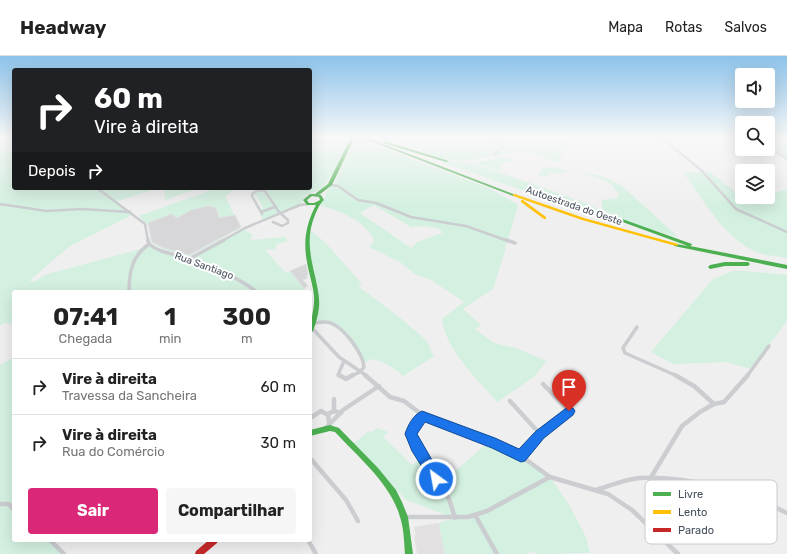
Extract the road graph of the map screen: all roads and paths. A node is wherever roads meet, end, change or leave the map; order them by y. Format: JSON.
{"nodes":[{"id":1,"x":342,"y":160,"type":"edge"},
{"id":2,"x":423,"y":160,"type":"edge"},
{"id":3,"x":433,"y":160,"type":"edge"},
{"id":4,"x":689,"y":160,"type":"edge"},
{"id":5,"x":483,"y":183,"type":"junction"},
{"id":6,"x":330,"y":184,"type":"junction"},
{"id":7,"x":100,"y":190,"type":"edge"},
{"id":8,"x":318,"y":196,"type":"junction"},
{"id":9,"x":0,"y":204,"type":"edge"},
{"id":10,"x":312,"y":204,"type":"junction"},
{"id":11,"x":275,"y":207,"type":"junction"},
{"id":12,"x":130,"y":212,"type":"junction"},
{"id":13,"x":280,"y":214,"type":"junction"},
{"id":14,"x":610,"y":216,"type":"dead end"},
{"id":15,"x":545,"y":218,"type":"dead end"},
{"id":16,"x":273,"y":222,"type":"dead end"},
{"id":17,"x":787,"y":232,"type":"edge"},
{"id":18,"x":515,"y":243,"type":"dead end"},
{"id":19,"x":149,"y":244,"type":"junction"},
{"id":20,"x":690,"y":245,"type":"junction"},
{"id":21,"x":189,"y":259,"type":"junction"},
{"id":22,"x":787,"y":263,"type":"edge"},
{"id":23,"x":710,"y":266,"type":"dead end"},
{"id":24,"x":787,"y":267,"type":"edge"},
{"id":25,"x":130,"y":290,"type":"edge"},
{"id":26,"x":254,"y":290,"type":"edge"},
{"id":27,"x":312,"y":327,"type":"edge"},
{"id":28,"x":637,"y":327,"type":"dead end"},
{"id":29,"x":769,"y":346,"type":"dead end"},
{"id":30,"x":344,"y":361,"type":"junction"},
{"id":31,"x":360,"y":372,"type":"junction"},
{"id":32,"x":543,"y":384,"type":"dead end"},
{"id":33,"x":379,"y":386,"type":"junction"},
{"id":34,"x":334,"y":399,"type":"dead end"},
{"id":35,"x":510,"y":401,"type":"dead end"},
{"id":36,"x":714,"y":404,"type":"junction"},
{"id":37,"x":334,"y":411,"type":"junction"},
{"id":38,"x":341,"y":413,"type":"junction"},
{"id":39,"x":328,"y":415,"type":"junction"},
{"id":40,"x":422,"y":416,"type":"junction"},
{"id":41,"x":312,"y":417,"type":"edge"},
{"id":42,"x":329,"y":423,"type":"junction"},
{"id":43,"x":326,"y":428,"type":"junction"},
{"id":44,"x":312,"y":432,"type":"edge"},
{"id":45,"x":540,"y":434,"type":"junction"},
{"id":46,"x":521,"y":456,"type":"junction"},
{"id":47,"x":312,"y":460,"type":"edge"},
{"id":48,"x":550,"y":477,"type":"junction"},
{"id":49,"x":650,"y":479,"type":"junction"},
{"id":50,"x":660,"y":480,"type":"edge"},
{"id":51,"x":595,"y":490,"type":"junction"},
{"id":52,"x":0,"y":504,"type":"edge"},
{"id":53,"x":12,"y":508,"type":"edge"},
{"id":54,"x":777,"y":510,"type":"edge"},
{"id":55,"x":787,"y":514,"type":"edge"},
{"id":56,"x":475,"y":515,"type":"junction"},
{"id":57,"x":404,"y":517,"type":"junction"},
{"id":58,"x":455,"y":518,"type":"junction"},
{"id":59,"x":358,"y":521,"type":"dead end"},
{"id":60,"x":645,"y":522,"type":"edge"},
{"id":61,"x":52,"y":542,"type":"edge"},
{"id":62,"x":212,"y":542,"type":"edge"},
{"id":63,"x":309,"y":542,"type":"edge"},
{"id":64,"x":668,"y":544,"type":"edge"},
{"id":65,"x":201,"y":553,"type":"edge"},
{"id":66,"x":64,"y":554,"type":"edge"},
{"id":67,"x":316,"y":554,"type":"edge"},
{"id":68,"x":410,"y":554,"type":"edge"},
{"id":69,"x":497,"y":554,"type":"edge"},
{"id":70,"x":678,"y":554,"type":"edge"}],
"edges":[{"from":1,"to":6,"type":"main road"},
{"from":2,"to":5,"type":"main road","name":"Autoestrada do Oeste"},
{"from":3,"to":20,"type":"main road","name":"Autoestrada do Oeste"},
{"from":4,"to":17,"type":"street"},
{"from":5,"to":15,"type":"main road"},
{"from":5,"to":24,"type":"main road","name":"Autoestrada do Oeste"},
{"from":6,"to":8,"type":"main road"},
{"from":6,"to":18,"type":"street"},
{"from":7,"to":12,"type":"street"},
{"from":8,"to":10,"type":"main road"},
{"from":8,"to":10,"type":"main road"},
{"from":9,"to":12,"type":"street"},
{"from":10,"to":13,"type":"street"},
{"from":10,"to":27,"type":"main road"},
{"from":11,"to":11,"type":"street"},
{"from":11,"to":13,"type":"street"},
{"from":12,"to":19,"type":"street"},
{"from":13,"to":16,"type":"street"},
{"from":13,"to":21,"type":"street"},
{"from":14,"to":20,"type":"main road"},
{"from":19,"to":21,"type":"street","name":"Rua Santiago"},
{"from":19,"to":25,"type":"street"},
{"from":20,"to":22,"type":"main road","name":"Autoestrada do Oeste"},
{"from":21,"to":26,"type":"street","name":"Rua Santiago"},
{"from":23,"to":24,"type":"main road"},
{"from":27,"to":30,"type":"street"},
{"from":27,"to":31,"type":"street"},
{"from":28,"to":36,"type":"street"},
{"from":29,"to":36,"type":"street"},
{"from":30,"to":31,"type":"street"},
{"from":30,"to":31,"type":"street"},
{"from":31,"to":33,"type":"street"},
{"from":32,"to":45,"type":"street"},
{"from":33,"to":38,"type":"street"},
{"from":33,"to":40,"type":"street"},
{"from":34,"to":37,"type":"street"},
{"from":35,"to":45,"type":"street"},
{"from":36,"to":49,"type":"street"},
{"from":37,"to":38,"type":"street"},
{"from":37,"to":39,"type":"street"},
{"from":38,"to":42,"type":"street"},
{"from":39,"to":41,"type":"street"},
{"from":39,"to":42,"type":"street"},
{"from":40,"to":46,"type":"street"},
{"from":40,"to":58,"type":"street"},
{"from":42,"to":43,"type":"street"},
{"from":43,"to":44,"type":"main road"},
{"from":43,"to":57,"type":"main road"},
{"from":45,"to":46,"type":"street"},
{"from":46,"to":48,"type":"street"},
{"from":47,"to":59,"type":"street"},
{"from":48,"to":51,"type":"street"},
{"from":48,"to":56,"type":"street"},
{"from":49,"to":50,"type":"street"},
{"from":49,"to":51,"type":"street"},
{"from":51,"to":60,"type":"street"},
{"from":52,"to":53,"type":"street"},
{"from":54,"to":55,"type":"street"},
{"from":56,"to":58,"type":"street"},
{"from":56,"to":69,"type":"street"},
{"from":57,"to":58,"type":"street"},
{"from":57,"to":68,"type":"main road"},
{"from":61,"to":66,"type":"street"},
{"from":62,"to":65,"type":"main road"},
{"from":63,"to":67,"type":"street"},
{"from":64,"to":70,"type":"street"}]}
